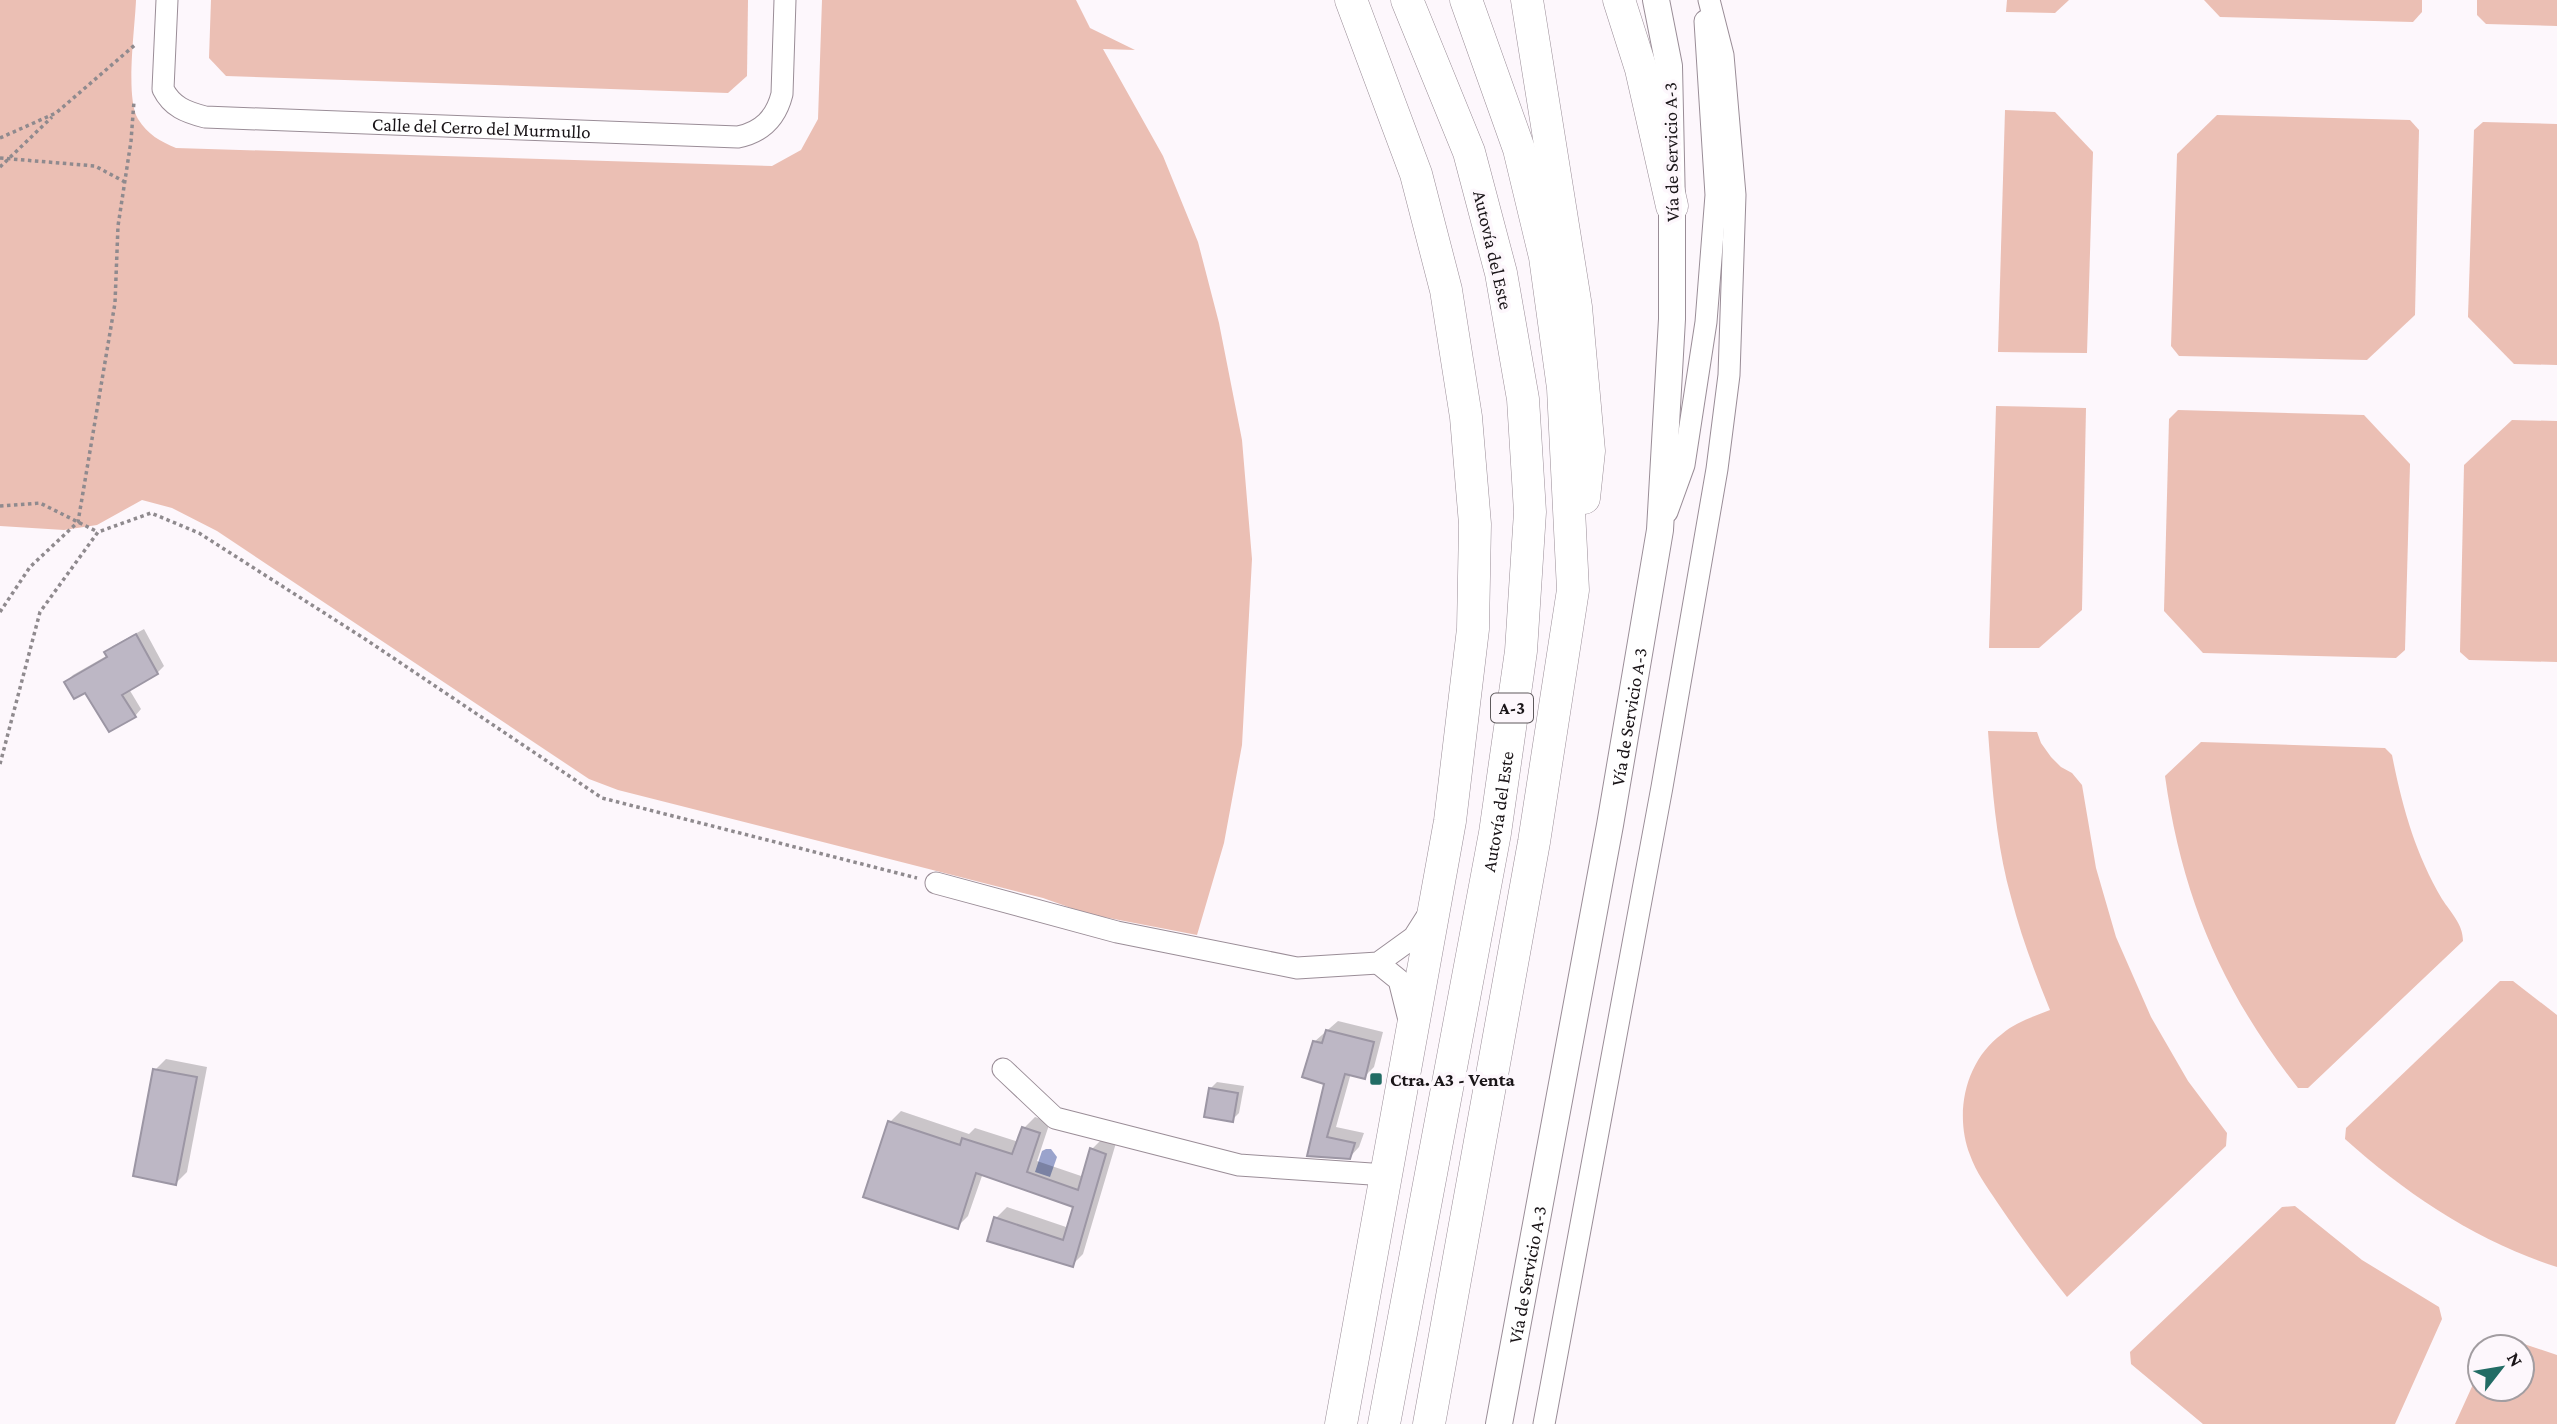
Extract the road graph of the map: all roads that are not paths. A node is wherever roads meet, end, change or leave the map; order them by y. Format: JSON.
{"nodes":[{"id":1,"x":167,"y":0,"type":"edge"},
{"id":2,"x":785,"y":0,"type":"edge"},
{"id":3,"x":1350,"y":0,"type":"edge"},
{"id":4,"x":1407,"y":0,"type":"edge"},
{"id":5,"x":1466,"y":0,"type":"edge"},
{"id":6,"x":1527,"y":0,"type":"edge"},
{"id":7,"x":1619,"y":0,"type":"edge"},
{"id":8,"x":1656,"y":0,"type":"edge"},
{"id":9,"x":1706,"y":0,"type":"edge"},
{"id":10,"x":1672,"y":205,"type":"junction"},
{"id":11,"x":1660,"y":530,"type":"junction"},
{"id":12,"x":1573,"y":590,"type":"junction"},
{"id":13,"x":936,"y":883,"type":"road end"},
{"id":14,"x":1436,"y":902,"type":"junction"},
{"id":15,"x":1378,"y":963,"type":"junction"},
{"id":16,"x":1412,"y":1030,"type":"junction"},
{"id":17,"x":1003,"y":1069,"type":"dead end"},
{"id":18,"x":1025,"y":1113,"type":"dead end"},
{"id":19,"x":1055,"y":1118,"type":"junction"},
{"id":20,"x":1386,"y":1175,"type":"junction"},
{"id":21,"x":1341,"y":1424,"type":"edge"},
{"id":22,"x":1384,"y":1424,"type":"edge"},
{"id":23,"x":1429,"y":1424,"type":"edge"},
{"id":24,"x":1499,"y":1424,"type":"edge"},
{"id":25,"x":1544,"y":1424,"type":"edge"}],
"edges":[{"from":1,"to":2,"type":"street","name":"Calle del Cerro del Murmullo"},
{"from":3,"to":14,"type":"highway"},
{"from":4,"to":22,"type":"highway","name":"Autovía del Este","number":"A-3"},
{"from":5,"to":12,"type":"highway","number":"A-3"},
{"from":6,"to":12,"type":"highway"},
{"from":7,"to":10,"type":"highway"},
{"from":8,"to":10,"type":"main road","name":"Vía de Servicio A-3"},
{"from":9,"to":11,"type":"street"},
{"from":9,"to":25,"type":"street"},
{"from":10,"to":11,"type":"main road","name":"Vía de Servicio A-3"},
{"from":11,"to":24,"type":"main road","name":"Vía de Servicio A-3"},
{"from":12,"to":23,"type":"highway","number":"A-3"},
{"from":13,"to":15,"type":"street"},
{"from":14,"to":15,"type":"street"},
{"from":14,"to":16,"type":"highway"},
{"from":15,"to":16,"type":"street"},
{"from":16,"to":20,"type":"highway"},
{"from":17,"to":19,"type":"street"},
{"from":18,"to":19,"type":"street"},
{"from":19,"to":20,"type":"street"},
{"from":20,"to":21,"type":"highway"}]}
